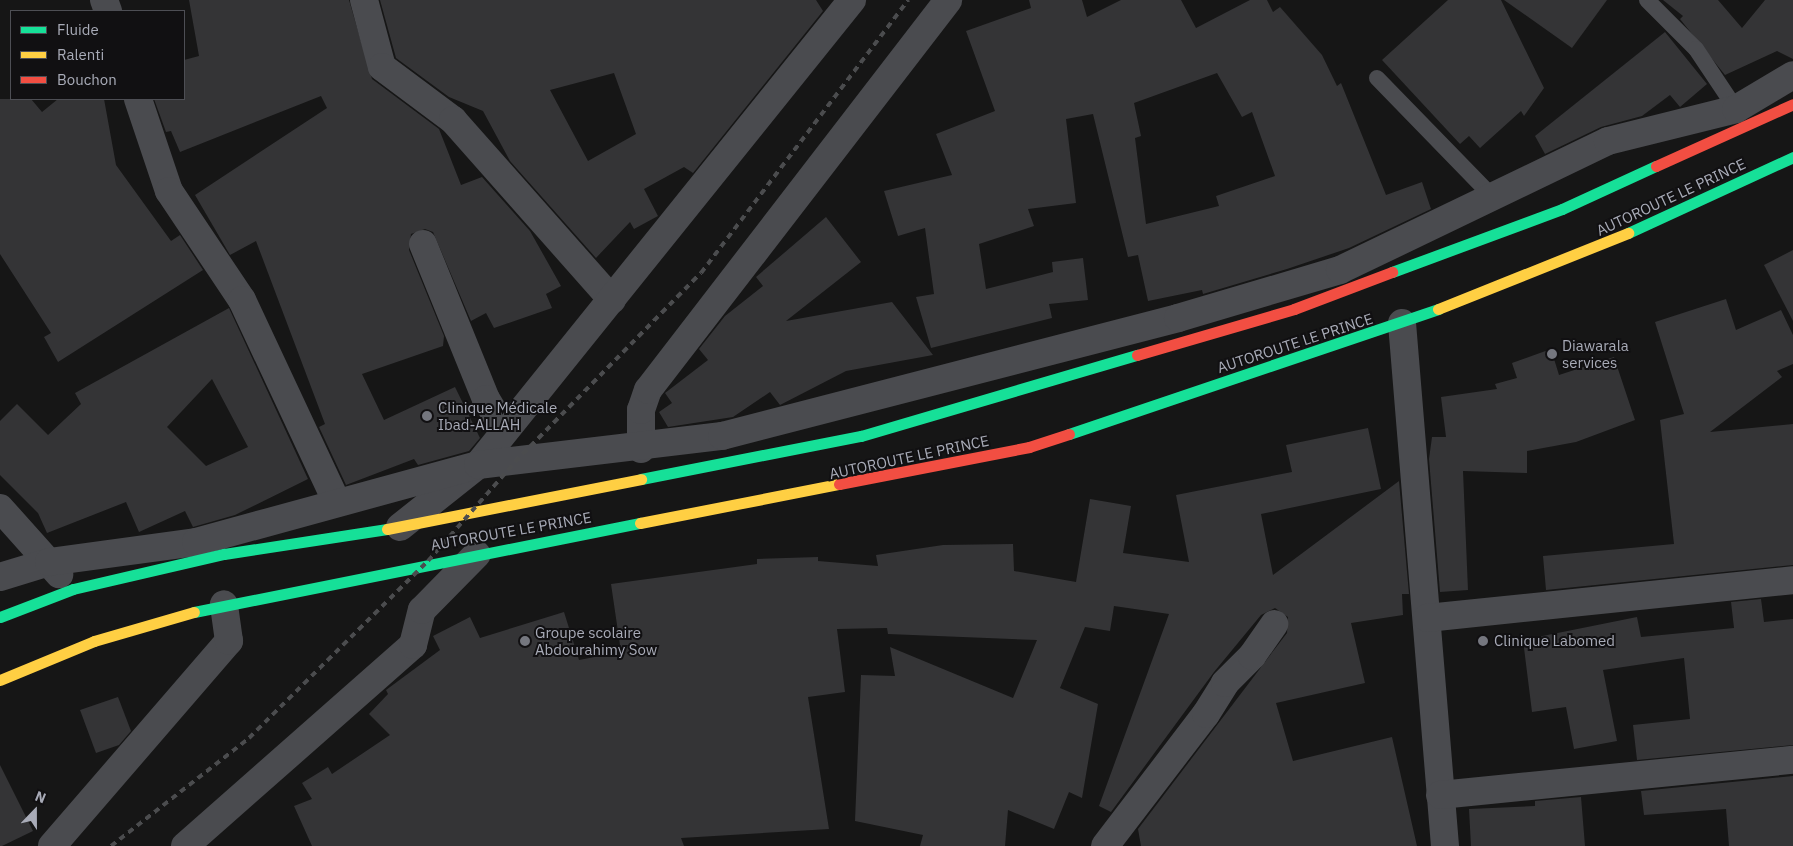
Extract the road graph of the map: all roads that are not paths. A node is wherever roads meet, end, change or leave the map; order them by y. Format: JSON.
{"nodes":[{"id":1,"x":364,"y":0,"type":"edge"},
{"id":2,"x":852,"y":0,"type":"edge"},
{"id":3,"x":948,"y":0,"type":"edge"},
{"id":4,"x":1647,"y":0,"type":"edge"},
{"id":5,"x":1793,"y":76,"type":"edge"},
{"id":6,"x":1377,"y":78,"type":"dead end"},
{"id":7,"x":138,"y":100,"type":"edge"},
{"id":8,"x":1793,"y":104,"type":"edge"},
{"id":9,"x":1736,"y":108,"type":"junction"},
{"id":10,"x":1793,"y":157,"type":"edge"},
{"id":11,"x":1490,"y":194,"type":"junction"},
{"id":12,"x":423,"y":244,"type":"dead end"},
{"id":13,"x":612,"y":300,"type":"junction"},
{"id":14,"x":1402,"y":323,"type":"junction"},
{"id":15,"x":504,"y":429,"type":"junction"},
{"id":16,"x":641,"y":448,"type":"junction"},
{"id":17,"x":478,"y":466,"type":"junction"},
{"id":18,"x":337,"y":503,"type":"junction"},
{"id":19,"x":0,"y":508,"type":"edge"},
{"id":20,"x":400,"y":527,"type":"junction"},
{"id":21,"x":477,"y":554,"type":"junction"},
{"id":22,"x":49,"y":562,"type":"junction"},
{"id":23,"x":0,"y":577,"type":"edge"},
{"id":24,"x":1793,"y":580,"type":"edge"},
{"id":25,"x":73,"y":589,"type":"junction"},
{"id":26,"x":224,"y":604,"type":"junction"},
{"id":27,"x":0,"y":617,"type":"edge"},
{"id":28,"x":1427,"y":618,"type":"junction"},
{"id":29,"x":1274,"y":624,"type":"dead end"},
{"id":30,"x":0,"y":680,"type":"edge"},
{"id":31,"x":1793,"y":760,"type":"edge"},
{"id":32,"x":1440,"y":794,"type":"junction"},
{"id":33,"x":52,"y":846,"type":"edge"},
{"id":34,"x":186,"y":846,"type":"edge"},
{"id":35,"x":1105,"y":846,"type":"edge"},
{"id":36,"x":1445,"y":846,"type":"edge"}],
"edges":[{"from":1,"to":13,"type":"street"},
{"from":2,"to":13,"type":"street"},
{"from":3,"to":16,"type":"street"},
{"from":4,"to":9,"type":"lane"},
{"from":5,"to":9,"type":"street"},
{"from":6,"to":11,"type":"lane"},
{"from":7,"to":18,"type":"street"},
{"from":8,"to":20,"type":"main road","name":"AUTOROUTE LE PRINCE"},
{"from":9,"to":11,"type":"street"},
{"from":10,"to":14,"type":"main road","name":"AUTOROUTE LE PRINCE"},
{"from":11,"to":16,"type":"street"},
{"from":12,"to":15,"type":"street"},
{"from":13,"to":15,"type":"street"},
{"from":14,"to":21,"type":"main road","name":"AUTOROUTE LE PRINCE"},
{"from":14,"to":28,"type":"street"},
{"from":15,"to":17,"type":"street"},
{"from":16,"to":17,"type":"street"},
{"from":17,"to":18,"type":"street"},
{"from":17,"to":20,"type":"street"},
{"from":18,"to":22,"type":"street"},
{"from":19,"to":22,"type":"street"},
{"from":20,"to":25,"type":"main road","name":"AUTOROUTE LE PRINCE"},
{"from":21,"to":26,"type":"main road","name":"AUTOROUTE LE PRINCE"},
{"from":21,"to":34,"type":"street"},
{"from":22,"to":23,"type":"street"},
{"from":22,"to":25,"type":"street"},
{"from":24,"to":28,"type":"street"},
{"from":25,"to":27,"type":"main road","name":"AUTOROUTE LE PRINCE"},
{"from":26,"to":30,"type":"main road","name":"AUTOROUTE LE PRINCE"},
{"from":26,"to":33,"type":"street"},
{"from":28,"to":32,"type":"street"},
{"from":29,"to":35,"type":"street"},
{"from":31,"to":32,"type":"street"},
{"from":32,"to":36,"type":"street"}]}
